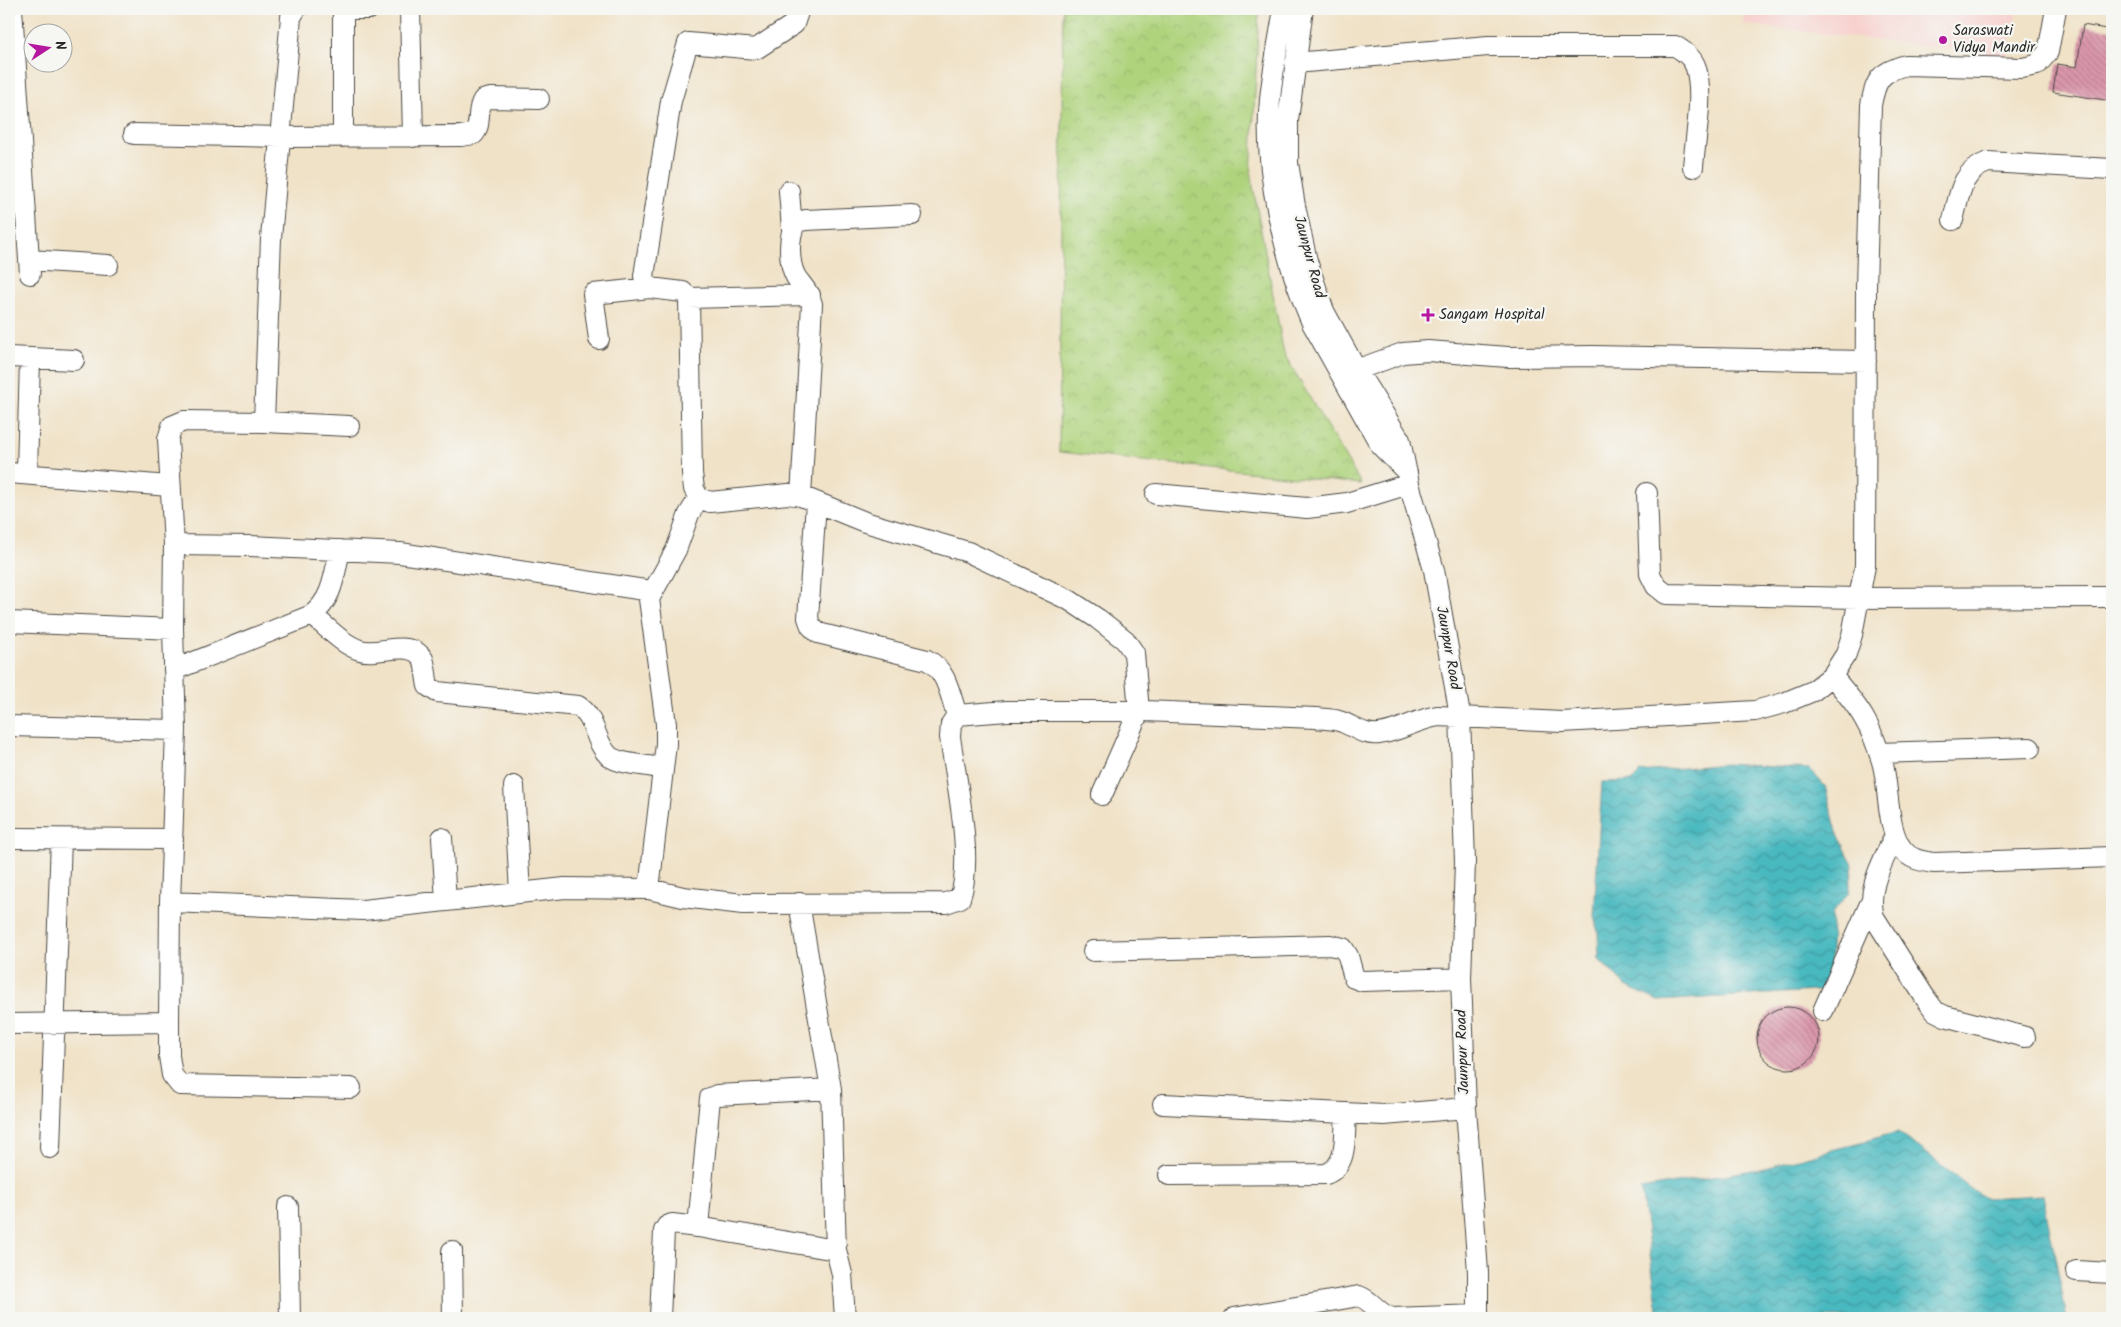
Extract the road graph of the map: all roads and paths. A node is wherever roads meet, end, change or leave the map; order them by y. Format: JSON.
{"nodes":[{"id":1,"x":12,"y":9,"type":"edge"},
{"id":2,"x":296,"y":9,"type":"edge"},
{"id":3,"x":343,"y":9,"type":"edge"},
{"id":4,"x":369,"y":9,"type":"edge"},
{"id":5,"x":410,"y":9,"type":"edge"},
{"id":6,"x":799,"y":9,"type":"edge"},
{"id":7,"x":1284,"y":9,"type":"edge"},
{"id":8,"x":1303,"y":9,"type":"edge"},
{"id":9,"x":2056,"y":9,"type":"edge"},
{"id":10,"x":1295,"y":63,"type":"junction"},
{"id":11,"x":13,"y":89,"type":"edge"},
{"id":12,"x":539,"y":99,"type":"dead end"},
{"id":13,"x":134,"y":134,"type":"dead end"},
{"id":14,"x":281,"y":137,"type":"junction"},
{"id":15,"x":343,"y":137,"type":"junction"},
{"id":16,"x":413,"y":138,"type":"junction"},
{"id":17,"x":1693,"y":167,"type":"dead end"},
{"id":18,"x":2112,"y":169,"type":"edge"},
{"id":19,"x":789,"y":191,"type":"dead end"},
{"id":20,"x":17,"y":215,"type":"edge"},
{"id":21,"x":912,"y":215,"type":"dead end"},
{"id":22,"x":1953,"y":220,"type":"dead end"},
{"id":23,"x":792,"y":229,"type":"junction"},
{"id":24,"x":108,"y":265,"type":"dead end"},
{"id":25,"x":650,"y":288,"type":"junction"},
{"id":26,"x":810,"y":295,"type":"junction"},
{"id":27,"x":689,"y":298,"type":"junction"},
{"id":28,"x":599,"y":340,"type":"dead end"},
{"id":29,"x":9,"y":357,"type":"edge"},
{"id":30,"x":30,"y":358,"type":"junction"},
{"id":31,"x":74,"y":360,"type":"dead end"},
{"id":32,"x":1866,"y":361,"type":"junction"},
{"id":33,"x":1349,"y":372,"type":"junction"},
{"id":34,"x":264,"y":422,"type":"junction"},
{"id":35,"x":349,"y":426,"type":"dead end"},
{"id":36,"x":18,"y":473,"type":"edge"},
{"id":37,"x":1408,"y":478,"type":"junction"},
{"id":38,"x":170,"y":486,"type":"junction"},
{"id":39,"x":1647,"y":493,"type":"dead end"},
{"id":40,"x":1156,"y":494,"type":"dead end"},
{"id":41,"x":699,"y":498,"type":"junction"},
{"id":42,"x":809,"y":500,"type":"junction"},
{"id":43,"x":174,"y":545,"type":"junction"},
{"id":44,"x":340,"y":550,"type":"junction"},
{"id":45,"x":651,"y":591,"type":"junction"},
{"id":46,"x":2112,"y":597,"type":"edge"},
{"id":47,"x":1859,"y":598,"type":"junction"},
{"id":48,"x":312,"y":615,"type":"junction"},
{"id":49,"x":9,"y":622,"type":"edge"},
{"id":50,"x":173,"y":629,"type":"junction"},
{"id":51,"x":174,"y":670,"type":"junction"},
{"id":52,"x":1832,"y":676,"type":"junction"},
{"id":53,"x":1139,"y":711,"type":"junction"},
{"id":54,"x":957,"y":715,"type":"junction"},
{"id":55,"x":1460,"y":715,"type":"junction"},
{"id":56,"x":9,"y":726,"type":"edge"},
{"id":57,"x":176,"y":730,"type":"junction"},
{"id":58,"x":2030,"y":748,"type":"dead end"},
{"id":59,"x":1879,"y":752,"type":"junction"},
{"id":60,"x":663,"y":768,"type":"junction"},
{"id":61,"x":514,"y":786,"type":"dead end"},
{"id":62,"x":1102,"y":795,"type":"dead end"},
{"id":63,"x":1895,"y":835,"type":"junction"},
{"id":64,"x":9,"y":838,"type":"edge"},
{"id":65,"x":442,"y":838,"type":"dead end"},
{"id":66,"x":61,"y":839,"type":"junction"},
{"id":67,"x":172,"y":839,"type":"junction"},
{"id":68,"x":2112,"y":857,"type":"edge"},
{"id":69,"x":649,"y":889,"type":"junction"},
{"id":70,"x":520,"y":893,"type":"junction"},
{"id":71,"x":446,"y":901,"type":"junction"},
{"id":72,"x":170,"y":902,"type":"junction"},
{"id":73,"x":800,"y":903,"type":"junction"},
{"id":74,"x":1870,"y":904,"type":"junction"},
{"id":75,"x":1093,"y":951,"type":"dead end"},
{"id":76,"x":1460,"y":978,"type":"junction"},
{"id":77,"x":1823,"y":1012,"type":"dead end"},
{"id":78,"x":169,"y":1022,"type":"junction"},
{"id":79,"x":9,"y":1024,"type":"edge"},
{"id":80,"x":54,"y":1024,"type":"junction"},
{"id":81,"x":2025,"y":1037,"type":"dead end"},
{"id":82,"x":350,"y":1088,"type":"dead end"},
{"id":83,"x":832,"y":1089,"type":"junction"},
{"id":84,"x":1163,"y":1104,"type":"dead end"},
{"id":85,"x":1466,"y":1108,"type":"junction"},
{"id":86,"x":1346,"y":1113,"type":"junction"},
{"id":87,"x":50,"y":1148,"type":"dead end"},
{"id":88,"x":1169,"y":1175,"type":"dead end"},
{"id":89,"x":288,"y":1207,"type":"dead end"},
{"id":90,"x":698,"y":1227,"type":"junction"},
{"id":91,"x":836,"y":1250,"type":"junction"},
{"id":92,"x":452,"y":1251,"type":"dead end"},
{"id":93,"x":2076,"y":1270,"type":"dead end"},
{"id":94,"x":2112,"y":1273,"type":"edge"},
{"id":95,"x":1478,"y":1316,"type":"edge"},
{"id":96,"x":290,"y":1318,"type":"edge"},
{"id":97,"x":453,"y":1318,"type":"edge"},
{"id":98,"x":660,"y":1318,"type":"edge"},
{"id":99,"x":845,"y":1318,"type":"edge"},
{"id":100,"x":1234,"y":1318,"type":"edge"}],
"edges":[{"from":1,"to":11,"type":"street"},
{"from":2,"to":14,"type":"street"},
{"from":3,"to":4,"type":"street"},
{"from":3,"to":15,"type":"street"},
{"from":5,"to":16,"type":"street"},
{"from":6,"to":25,"type":"street"},
{"from":7,"to":33,"type":"street"},
{"from":8,"to":10,"type":"street","name":"Jaunpur Road"},
{"from":9,"to":32,"type":"street"},
{"from":10,"to":17,"type":"street"},
{"from":10,"to":33,"type":"street","name":"Jaunpur Road"},
{"from":11,"to":20,"type":"street"},
{"from":12,"to":16,"type":"street"},
{"from":13,"to":14,"type":"street"},
{"from":14,"to":15,"type":"street"},
{"from":14,"to":34,"type":"street"},
{"from":15,"to":16,"type":"street"},
{"from":18,"to":22,"type":"street"},
{"from":19,"to":23,"type":"street"},
{"from":20,"to":24,"type":"street"},
{"from":21,"to":23,"type":"street"},
{"from":23,"to":26,"type":"street"},
{"from":25,"to":27,"type":"street"},
{"from":25,"to":28,"type":"street"},
{"from":26,"to":27,"type":"street"},
{"from":26,"to":42,"type":"street"},
{"from":27,"to":41,"type":"street"},
{"from":29,"to":30,"type":"street"},
{"from":30,"to":31,"type":"street"},
{"from":30,"to":36,"type":"street"},
{"from":32,"to":33,"type":"street"},
{"from":32,"to":47,"type":"street"},
{"from":33,"to":37,"type":"street","name":"Jaunpur Road"},
{"from":34,"to":35,"type":"street"},
{"from":34,"to":38,"type":"street"},
{"from":36,"to":38,"type":"street"},
{"from":37,"to":40,"type":"street"},
{"from":37,"to":55,"type":"street","name":"Jaunpur Road"},
{"from":38,"to":43,"type":"street"},
{"from":39,"to":47,"type":"street"},
{"from":41,"to":42,"type":"street"},
{"from":41,"to":45,"type":"street"},
{"from":42,"to":53,"type":"street"},
{"from":42,"to":54,"type":"street"},
{"from":43,"to":44,"type":"street"},
{"from":43,"to":50,"type":"street"},
{"from":44,"to":45,"type":"street"},
{"from":44,"to":48,"type":"street"},
{"from":45,"to":60,"type":"street"},
{"from":46,"to":47,"type":"street"},
{"from":47,"to":52,"type":"street"},
{"from":48,"to":51,"type":"street"},
{"from":48,"to":60,"type":"street"},
{"from":49,"to":50,"type":"street"},
{"from":50,"to":51,"type":"street"},
{"from":51,"to":57,"type":"street"},
{"from":52,"to":55,"type":"street"},
{"from":52,"to":59,"type":"street"},
{"from":53,"to":54,"type":"street"},
{"from":53,"to":55,"type":"street"},
{"from":53,"to":62,"type":"street"},
{"from":54,"to":73,"type":"street"},
{"from":55,"to":76,"type":"street","name":"Jaunpur Road"},
{"from":56,"to":57,"type":"street"},
{"from":57,"to":67,"type":"street"},
{"from":58,"to":59,"type":"street"},
{"from":59,"to":63,"type":"street"},
{"from":60,"to":69,"type":"street"},
{"from":61,"to":70,"type":"street"},
{"from":63,"to":68,"type":"street"},
{"from":63,"to":74,"type":"street"},
{"from":64,"to":66,"type":"street"},
{"from":65,"to":71,"type":"street"},
{"from":66,"to":67,"type":"street"},
{"from":66,"to":80,"type":"street"},
{"from":67,"to":72,"type":"street"},
{"from":69,"to":70,"type":"street"},
{"from":69,"to":73,"type":"street"},
{"from":70,"to":71,"type":"street"},
{"from":71,"to":72,"type":"street"},
{"from":72,"to":78,"type":"street"},
{"from":73,"to":83,"type":"street"},
{"from":74,"to":77,"type":"street"},
{"from":74,"to":81,"type":"street"},
{"from":75,"to":76,"type":"street"},
{"from":76,"to":85,"type":"street","name":"Jaunpur Road"},
{"from":78,"to":80,"type":"street"},
{"from":78,"to":82,"type":"street"},
{"from":79,"to":80,"type":"street"},
{"from":80,"to":87,"type":"street"},
{"from":83,"to":90,"type":"street"},
{"from":83,"to":91,"type":"street"},
{"from":84,"to":86,"type":"street"},
{"from":85,"to":86,"type":"street"},
{"from":85,"to":95,"type":"street","name":"Jaunpur Road"},
{"from":86,"to":88,"type":"street"},
{"from":89,"to":96,"type":"street"},
{"from":90,"to":91,"type":"street"},
{"from":90,"to":98,"type":"street"},
{"from":91,"to":99,"type":"street"},
{"from":92,"to":97,"type":"street"},
{"from":93,"to":94,"type":"street"},
{"from":95,"to":100,"type":"street"}]}
